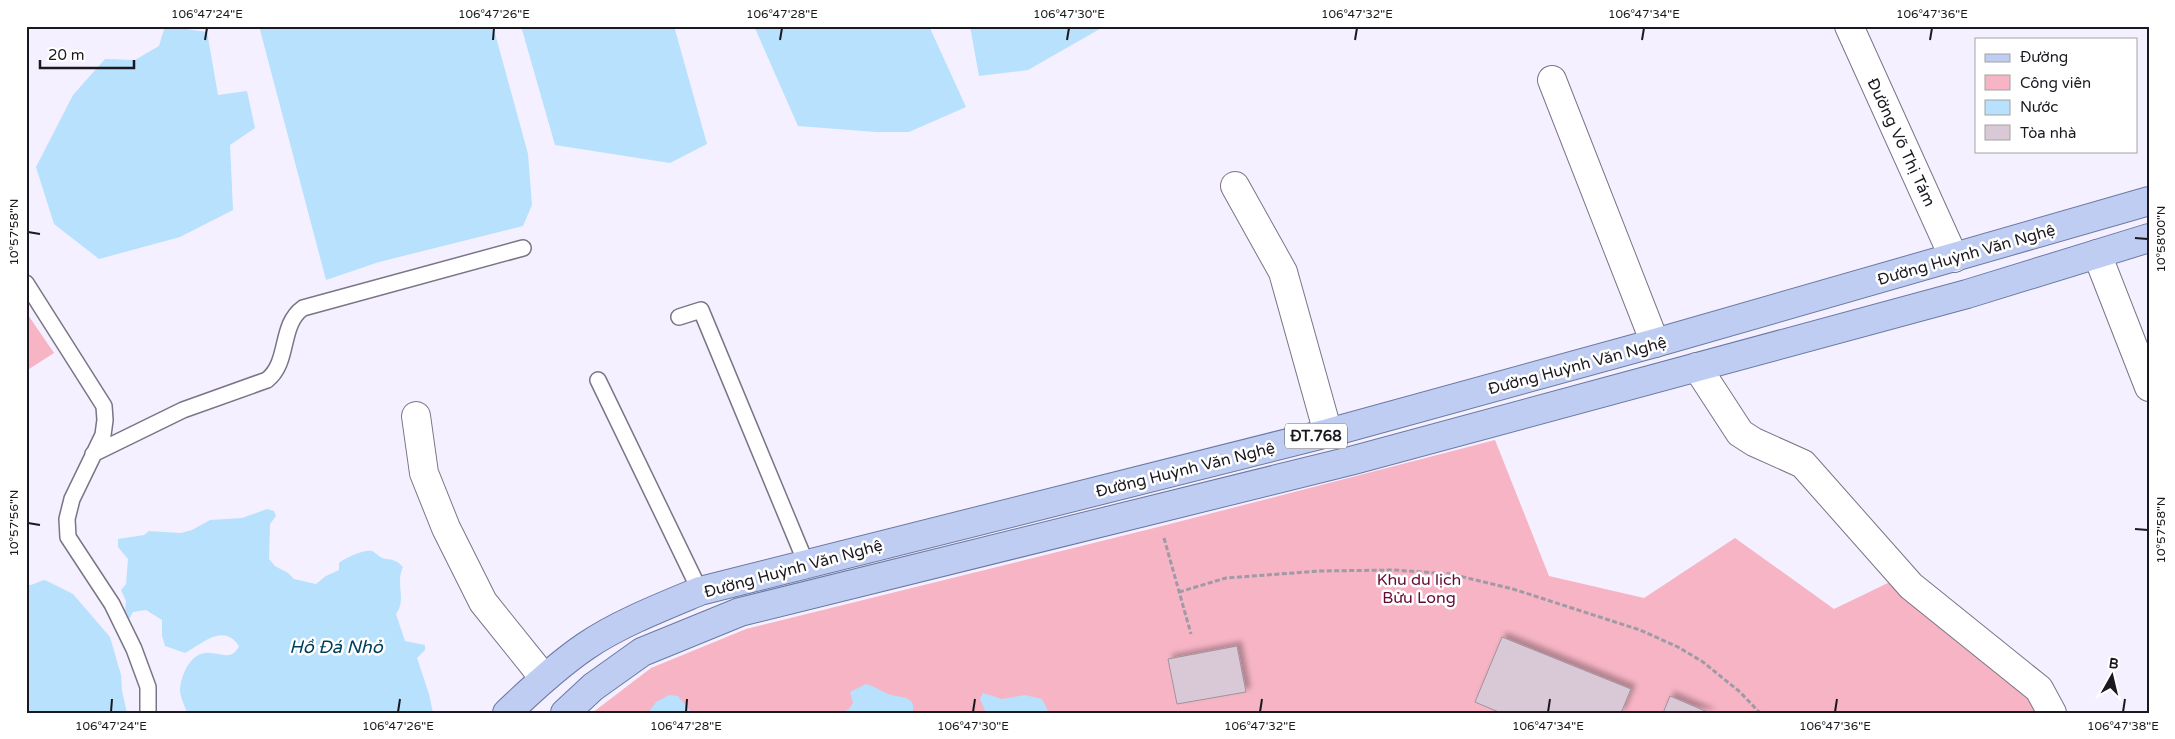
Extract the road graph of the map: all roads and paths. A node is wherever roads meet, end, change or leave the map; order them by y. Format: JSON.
{"nodes":[{"id":1,"x":1849,"y":26,"type":"edge"},
{"id":2,"x":1552,"y":80,"type":"dead end"},
{"id":3,"x":1235,"y":186,"type":"dead end"},
{"id":4,"x":2149,"y":201,"type":"edge"},
{"id":5,"x":2149,"y":238,"type":"edge"},
{"id":6,"x":523,"y":248,"type":"dead end"},
{"id":7,"x":2097,"y":254,"type":"junction"},
{"id":8,"x":1954,"y":258,"type":"junction"},
{"id":9,"x":26,"y":283,"type":"edge"},
{"id":10,"x":1967,"y":294,"type":"junction"},
{"id":11,"x":679,"y":317,"type":"dead end"},
{"id":12,"x":1655,"y":343,"type":"junction"},
{"id":13,"x":1697,"y":367,"type":"junction"},
{"id":14,"x":598,"y":380,"type":"dead end"},
{"id":15,"x":2149,"y":387,"type":"edge"},
{"id":16,"x":416,"y":416,"type":"dead end"},
{"id":17,"x":1328,"y":433,"type":"junction"},
{"id":18,"x":93,"y":454,"type":"junction"},
{"id":19,"x":1156,"y":509,"type":"junction"},
{"id":20,"x":806,"y":563,"type":"junction"},
{"id":21,"x":700,"y":591,"type":"junction"},
{"id":22,"x":1179,"y":592,"type":"junction"},
{"id":23,"x":1190,"y":634,"type":"dead end"},
{"id":24,"x":544,"y":678,"type":"junction"},
{"id":25,"x":148,"y":713,"type":"edge"},
{"id":26,"x":508,"y":713,"type":"edge"},
{"id":27,"x":566,"y":713,"type":"edge"},
{"id":28,"x":1760,"y":713,"type":"edge"},
{"id":29,"x":2052,"y":713,"type":"edge"}],
"edges":[{"from":1,"to":8,"type":"street","name":"Đường Võ Thị Tám"},
{"from":2,"to":12,"type":"street"},
{"from":3,"to":17,"type":"street"},
{"from":4,"to":8,"type":"main road","name":"Đường Huỳnh Văn Nghệ","number":"ĐT.768"},
{"from":5,"to":7,"type":"main road","name":"Đường Huỳnh Văn Nghệ","number":"ĐT.768"},
{"from":6,"to":18,"type":"lane"},
{"from":7,"to":10,"type":"main road","name":"Đường Huỳnh Văn Nghệ","number":"ĐT.768"},
{"from":7,"to":15,"type":"street"},
{"from":8,"to":10,"type":"main road"},
{"from":8,"to":12,"type":"main road","name":"Đường Huỳnh Văn Nghệ","number":"ĐT.768"},
{"from":9,"to":18,"type":"lane"},
{"from":10,"to":13,"type":"main road","name":"Đường Huỳnh Văn Nghệ","number":"ĐT.768"},
{"from":11,"to":20,"type":"lane"},
{"from":12,"to":17,"type":"main road","name":"Đường Huỳnh Văn Nghệ","number":"ĐT.768"},
{"from":13,"to":19,"type":"main road","name":"Đường Huỳnh Văn Nghệ","number":"ĐT.768"},
{"from":13,"to":29,"type":"street"},
{"from":14,"to":21,"type":"lane"},
{"from":16,"to":24,"type":"street"},
{"from":17,"to":20,"type":"main road","name":"Đường Huỳnh Văn Nghệ","number":"ĐT.768"},
{"from":18,"to":25,"type":"lane"},
{"from":19,"to":22,"type":"path"},
{"from":19,"to":27,"type":"main road","name":"Đường Huỳnh Văn Nghệ","number":"ĐT.768"},
{"from":20,"to":21,"type":"main road","name":"Đường Huỳnh Văn Nghệ","number":"ĐT.768"},
{"from":21,"to":24,"type":"main road","name":"Đường Huỳnh Văn Nghệ","number":"ĐT.768"},
{"from":22,"to":23,"type":"path"},
{"from":22,"to":28,"type":"path"},
{"from":24,"to":26,"type":"main road","name":"Đường Huỳnh Văn Nghệ","number":"ĐT.768"}]}
